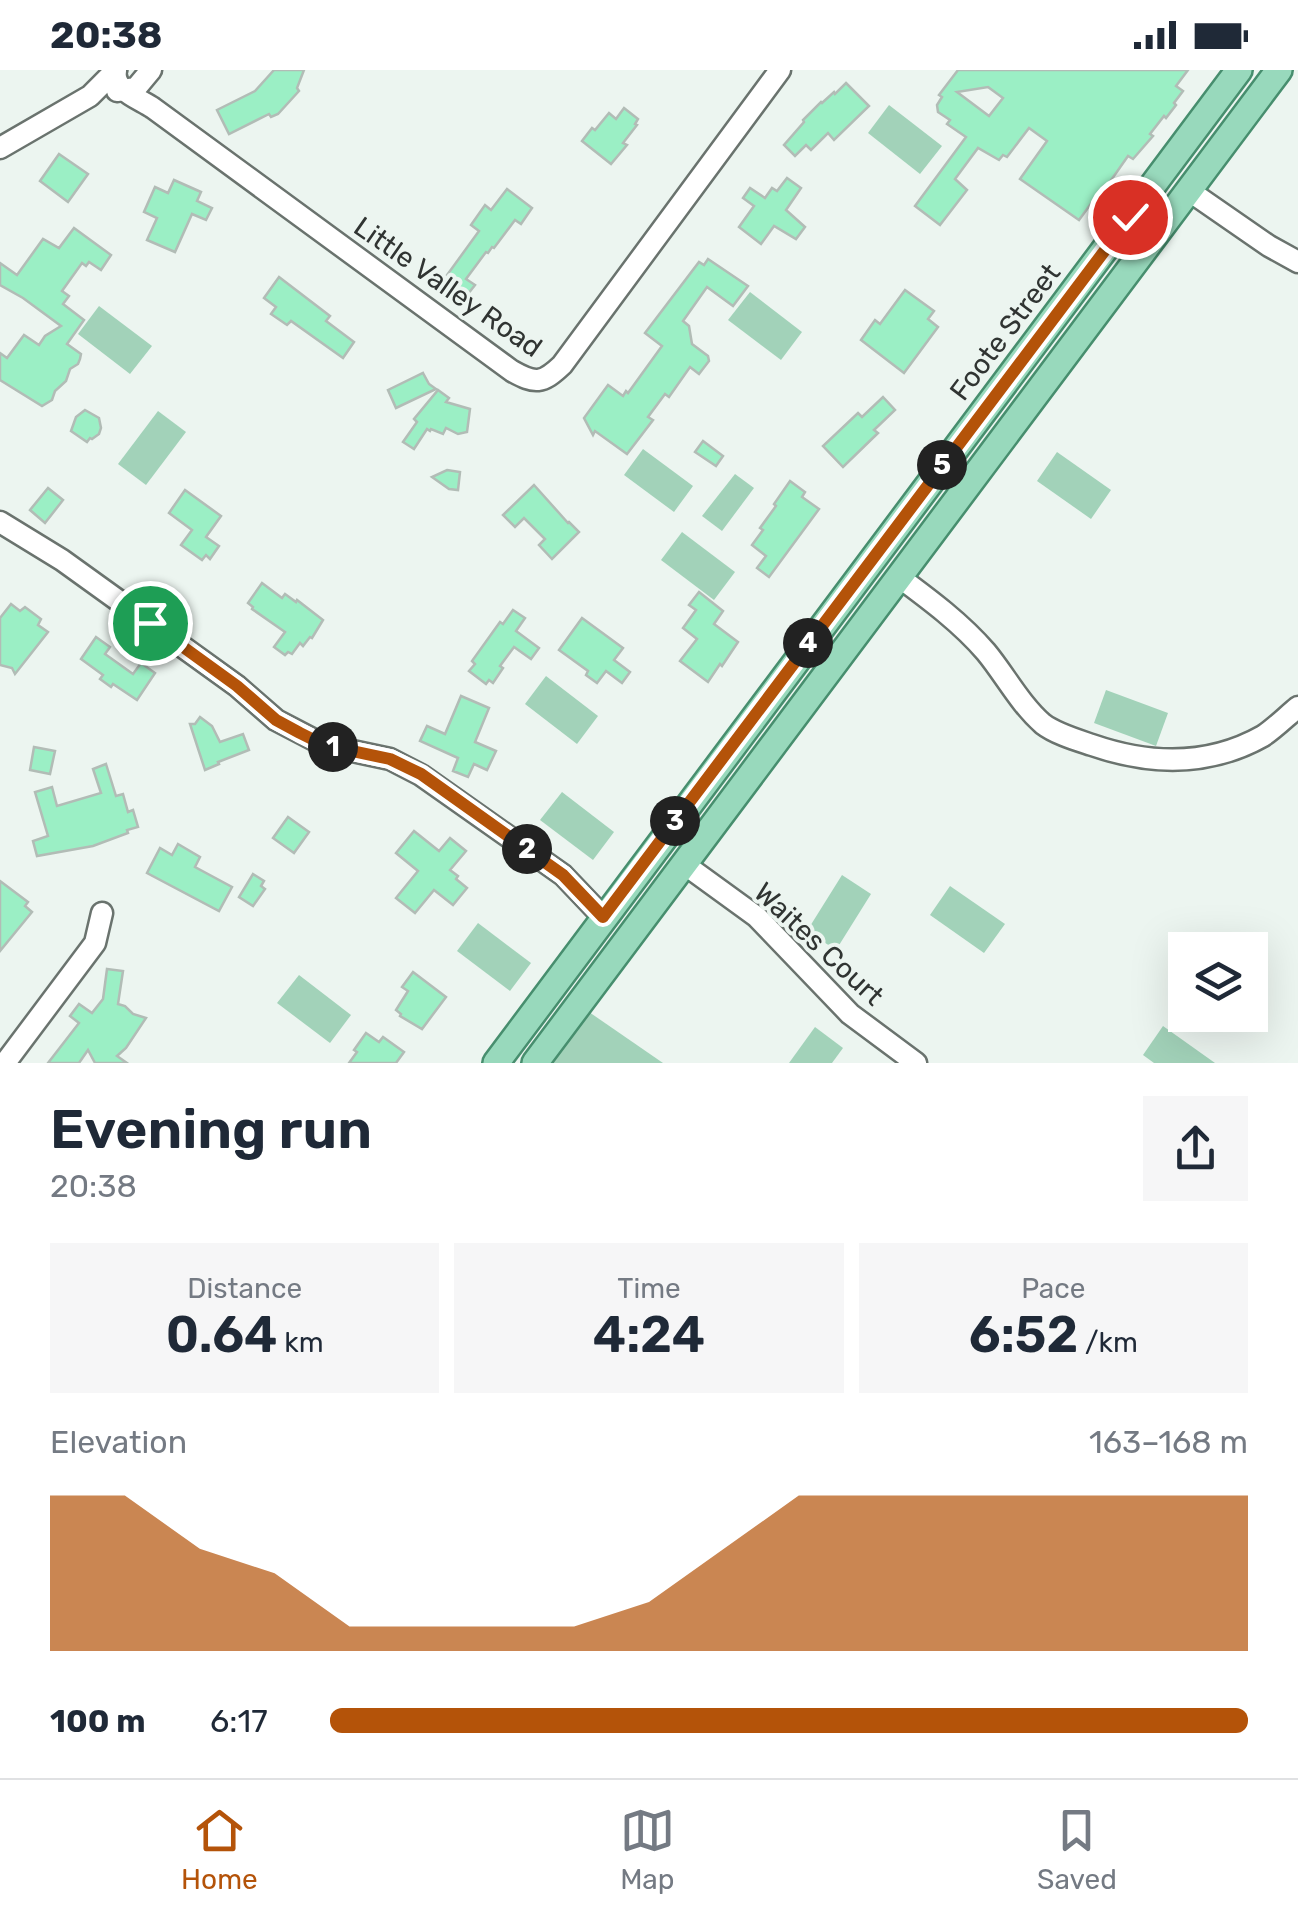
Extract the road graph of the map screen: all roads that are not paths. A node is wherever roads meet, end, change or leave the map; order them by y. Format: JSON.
{"nodes":[{"id":1,"x":116,"y":70,"type":"edge"},
{"id":2,"x":780,"y":70,"type":"edge"},
{"id":3,"x":1239,"y":70,"type":"edge"},
{"id":4,"x":1279,"y":70,"type":"edge"},
{"id":5,"x":140,"y":78,"type":"edge"},
{"id":6,"x":90,"y":96,"type":"junction"},
{"id":7,"x":0,"y":148,"type":"edge"},
{"id":8,"x":1164,"y":172,"type":"junction"},
{"id":9,"x":1188,"y":190,"type":"junction"},
{"id":10,"x":1298,"y":262,"type":"edge"},
{"id":11,"x":0,"y":522,"type":"edge"},
{"id":12,"x":899,"y":577,"type":"junction"},
{"id":13,"x":1298,"y":706,"type":"edge"},
{"id":14,"x":751,"y":720,"type":"junction"},
{"id":15,"x":778,"y":739,"type":"junction"},
{"id":16,"x":684,"y":864,"type":"junction"},
{"id":17,"x":102,"y":913,"type":"dead end"},
{"id":18,"x":603,"y":917,"type":"junction"},
{"id":19,"x":6,"y":1063,"type":"edge"},
{"id":20,"x":496,"y":1063,"type":"edge"},
{"id":21,"x":535,"y":1063,"type":"edge"},
{"id":22,"x":916,"y":1063,"type":"edge"}],
"edges":[{"from":1,"to":5,"type":"street","name":"Little Valley Road"},
{"from":1,"to":6,"type":"street"},
{"from":2,"to":5,"type":"street","name":"Little Valley Road"},
{"from":3,"to":8,"type":"main road","name":"Foote Street"},
{"from":4,"to":9,"type":"main road"},
{"from":5,"to":6,"type":"street"},
{"from":6,"to":7,"type":"street"},
{"from":8,"to":9,"type":"main road"},
{"from":8,"to":14,"type":"main road","name":"Foote Street"},
{"from":9,"to":10,"type":"street"},
{"from":9,"to":12,"type":"main road"},
{"from":11,"to":18,"type":"street"},
{"from":12,"to":13,"type":"street"},
{"from":12,"to":15,"type":"main road"},
{"from":14,"to":15,"type":"main road"},
{"from":14,"to":18,"type":"main road","name":"Foote Street"},
{"from":15,"to":16,"type":"main road"},
{"from":16,"to":21,"type":"main road"},
{"from":16,"to":22,"type":"street","name":"Waites Court"},
{"from":17,"to":19,"type":"street"},
{"from":18,"to":20,"type":"main road","name":"Foote Street"}]}
